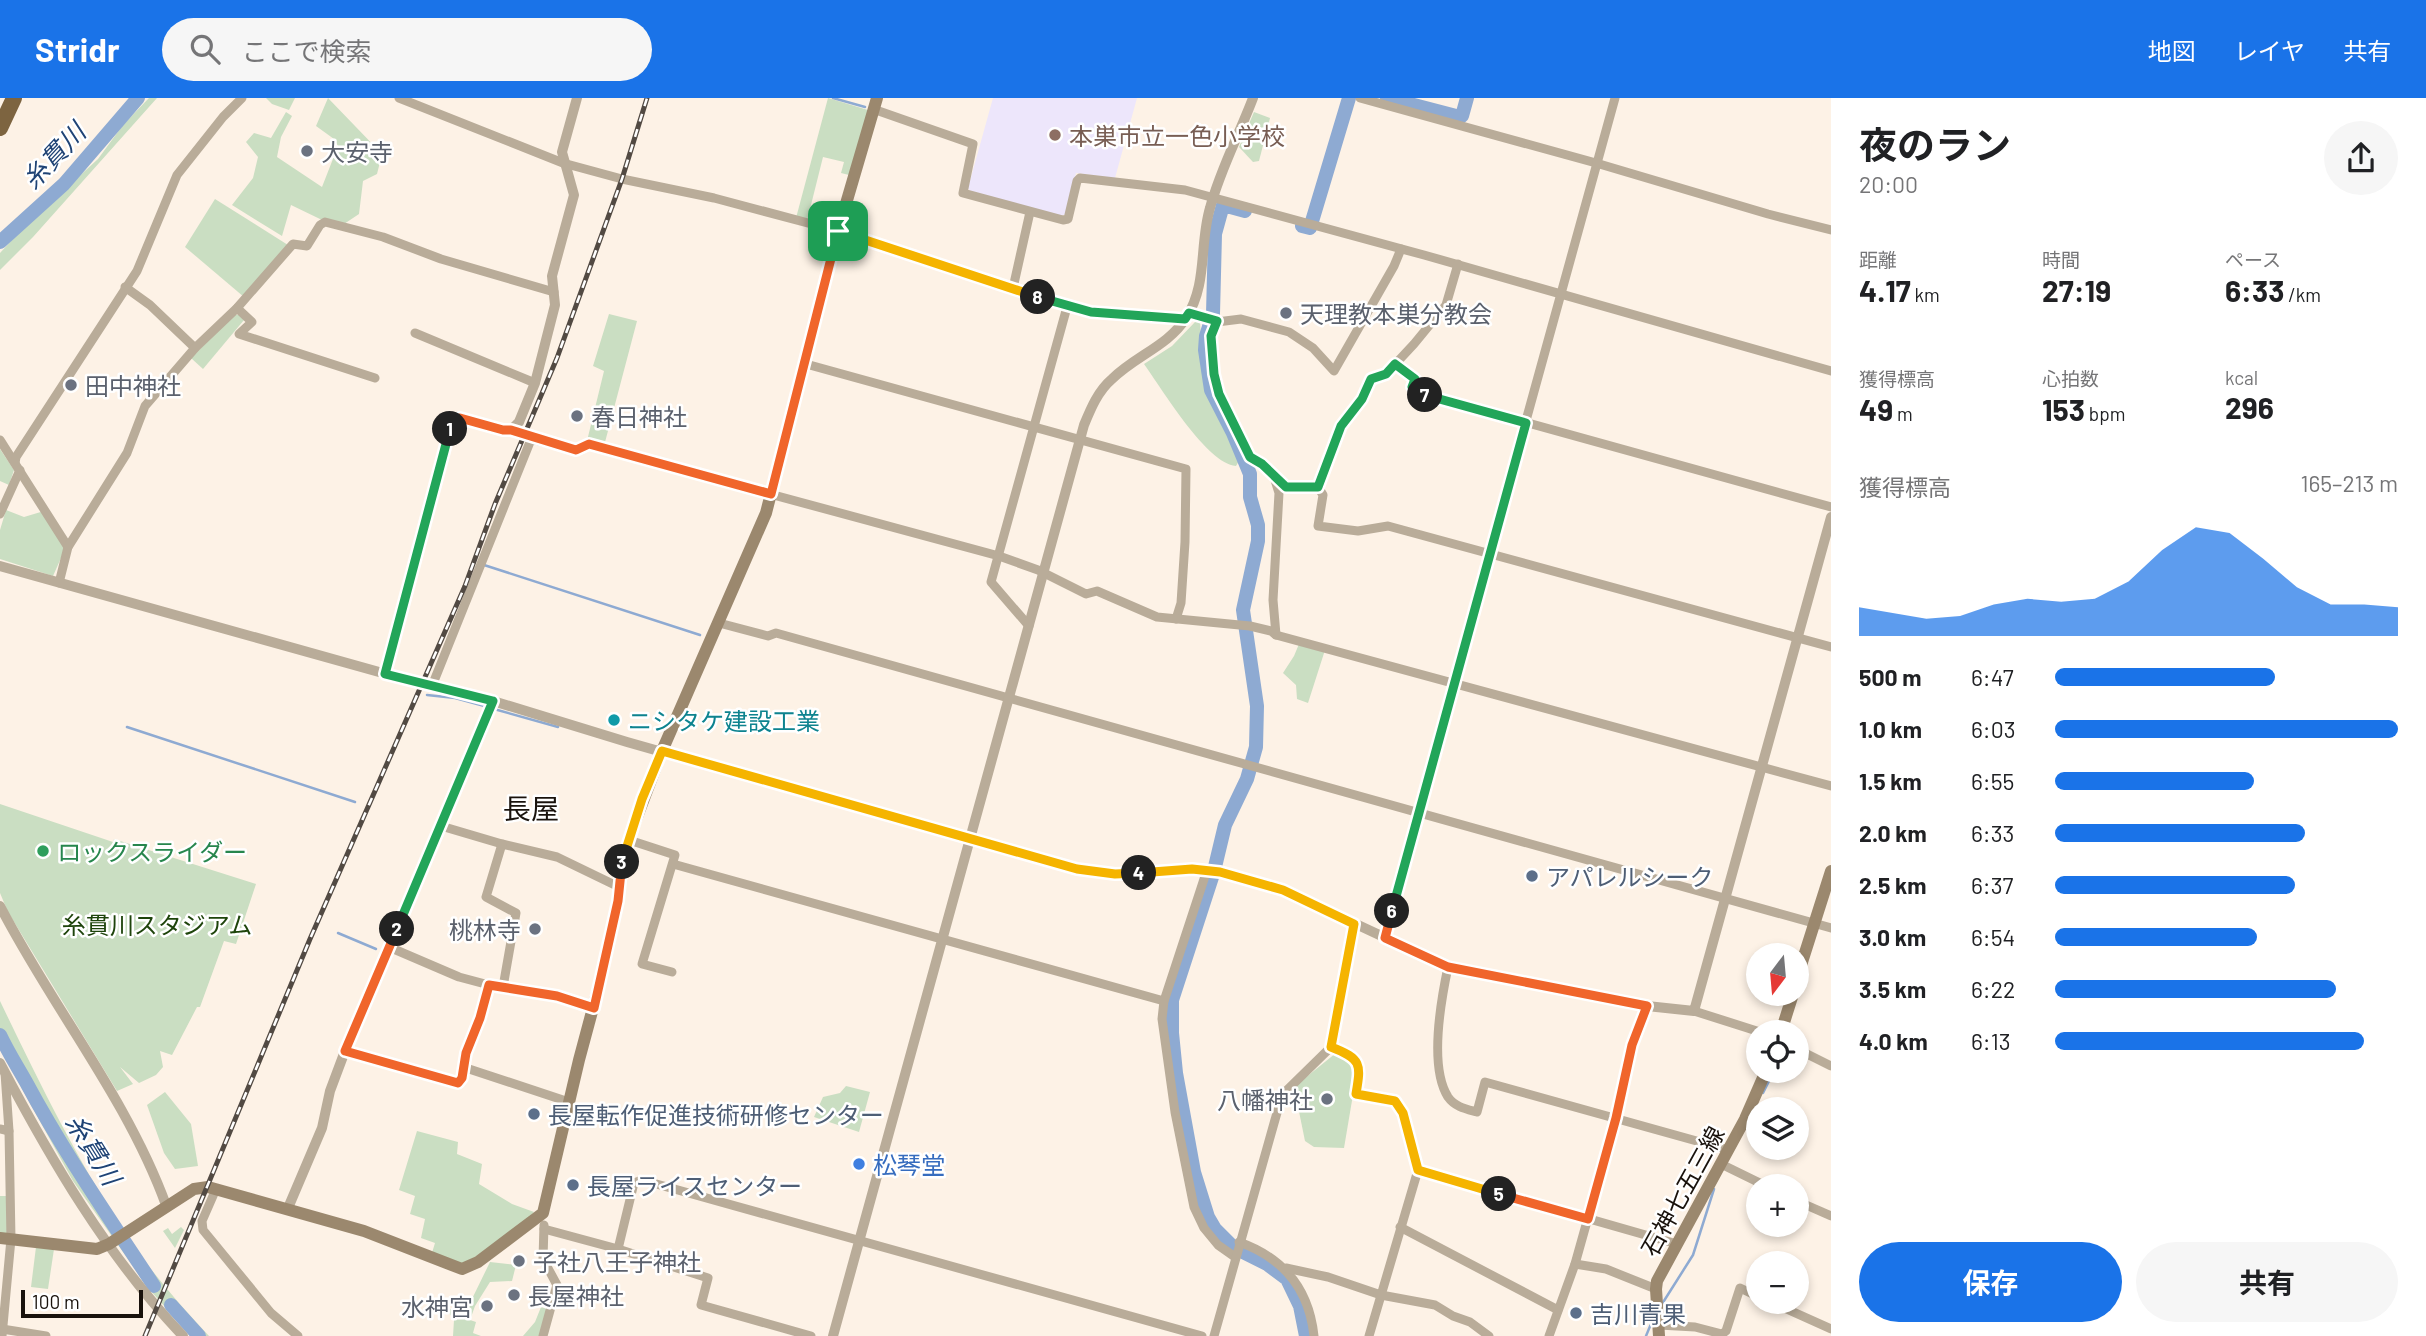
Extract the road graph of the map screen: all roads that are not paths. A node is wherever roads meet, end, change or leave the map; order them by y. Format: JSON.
{"nodes":[{"id":1,"x":13,"y":98,"type":"edge"},
{"id":2,"x":242,"y":98,"type":"edge"},
{"id":3,"x":399,"y":98,"type":"edge"},
{"id":4,"x":577,"y":98,"type":"edge"},
{"id":5,"x":1253,"y":98,"type":"edge"},
{"id":6,"x":1360,"y":98,"type":"edge"},
{"id":7,"x":1615,"y":98,"type":"edge"},
{"id":8,"x":875,"y":104,"type":"edge"},
{"id":9,"x":0,"y":128,"type":"edge"},
{"id":10,"x":564,"y":163,"type":"junction"},
{"id":11,"x":1596,"y":163,"type":"junction"},
{"id":12,"x":1213,"y":198,"type":"junction"},
{"id":13,"x":1030,"y":212,"type":"junction"},
{"id":14,"x":1831,"y":230,"type":"edge"},
{"id":15,"x":838,"y":231,"type":"junction"},
{"id":16,"x":1401,"y":249,"type":"junction"},
{"id":17,"x":1458,"y":264,"type":"junction"},
{"id":18,"x":125,"y":288,"type":"junction"},
{"id":19,"x":1013,"y":288,"type":"junction"},
{"id":20,"x":554,"y":292,"type":"junction"},
{"id":21,"x":1561,"y":293,"type":"junction"},
{"id":22,"x":1068,"y":307,"type":"junction"},
{"id":23,"x":237,"y":309,"type":"junction"},
{"id":24,"x":1187,"y":316,"type":"junction"},
{"id":25,"x":1217,"y":321,"type":"junction"},
{"id":26,"x":415,"y":333,"type":"dead end"},
{"id":27,"x":195,"y":348,"type":"junction"},
{"id":28,"x":806,"y":364,"type":"junction"},
{"id":29,"x":1395,"y":364,"type":"junction"},
{"id":30,"x":1831,"y":370,"type":"edge"},
{"id":31,"x":375,"y":378,"type":"dead end"},
{"id":32,"x":535,"y":383,"type":"junction"},
{"id":33,"x":1526,"y":423,"type":"junction"},
{"id":34,"x":1034,"y":426,"type":"junction"},
{"id":35,"x":511,"y":430,"type":"junction"},
{"id":36,"x":532,"y":437,"type":"junction"},
{"id":37,"x":0,"y":440,"type":"edge"},
{"id":38,"x":1080,"y":441,"type":"junction"},
{"id":39,"x":17,"y":467,"type":"junction"},
{"id":40,"x":1273,"y":475,"type":"junction"},
{"id":41,"x":1318,"y":487,"type":"junction"},
{"id":42,"x":771,"y":494,"type":"junction"},
{"id":43,"x":1831,"y":507,"type":"edge"},
{"id":44,"x":0,"y":514,"type":"edge"},
{"id":45,"x":1831,"y":517,"type":"edge"},
{"id":46,"x":68,"y":547,"type":"junction"},
{"id":47,"x":1490,"y":552,"type":"junction"},
{"id":48,"x":999,"y":556,"type":"junction"},
{"id":49,"x":0,"y":566,"type":"edge"},
{"id":50,"x":1044,"y":573,"type":"junction"},
{"id":51,"x":59,"y":583,"type":"junction"},
{"id":52,"x":1176,"y":619,"type":"junction"},
{"id":53,"x":719,"y":623,"type":"junction"},
{"id":54,"x":1029,"y":626,"type":"junction"},
{"id":55,"x":1276,"y":635,"type":"junction"},
{"id":56,"x":1797,"y":638,"type":"junction"},
{"id":57,"x":1831,"y":647,"type":"edge"},
{"id":58,"x":385,"y":674,"type":"junction"},
{"id":59,"x":1453,"y":684,"type":"junction"},
{"id":60,"x":432,"y":686,"type":"junction"},
{"id":61,"x":1009,"y":698,"type":"junction"},
{"id":62,"x":493,"y":701,"type":"junction"},
{"id":63,"x":662,"y":751,"type":"junction"},
{"id":64,"x":1761,"y":767,"type":"junction"},
{"id":65,"x":1831,"y":786,"type":"edge"},
{"id":66,"x":1419,"y":813,"type":"junction"},
{"id":67,"x":441,"y":826,"type":"junction"},
{"id":68,"x":629,"y":839,"type":"junction"},
{"id":69,"x":971,"y":839,"type":"junction"},
{"id":70,"x":502,"y":844,"type":"junction"},
{"id":71,"x":673,"y":864,"type":"junction"},
{"id":72,"x":1207,"y":870,"type":"junction"},
{"id":73,"x":1831,"y":872,"type":"edge"},
{"id":74,"x":619,"y":887,"type":"junction"},
{"id":75,"x":1726,"y":898,"type":"junction"},
{"id":76,"x":0,"y":906,"type":"edge"},
{"id":77,"x":1815,"y":923,"type":"junction"},
{"id":78,"x":1354,"y":924,"type":"junction"},
{"id":79,"x":1831,"y":929,"type":"edge"},
{"id":80,"x":1385,"y":938,"type":"junction"},
{"id":81,"x":943,"y":939,"type":"junction"},
{"id":82,"x":1808,"y":943,"type":"edge"},
{"id":83,"x":389,"y":947,"type":"junction"},
{"id":84,"x":1448,"y":967,"type":"junction"},
{"id":85,"x":671,"y":972,"type":"dead end"},
{"id":86,"x":489,"y":985,"type":"junction"},
{"id":87,"x":503,"y":986,"type":"junction"},
{"id":88,"x":1164,"y":1001,"type":"junction"},
{"id":89,"x":1647,"y":1006,"type":"junction"},
{"id":90,"x":594,"y":1008,"type":"junction"},
{"id":91,"x":1694,"y":1011,"type":"junction"},
{"id":92,"x":1746,"y":1028,"type":"edge"},
{"id":93,"x":1331,"y":1047,"type":"junction"},
{"id":94,"x":345,"y":1051,"type":"junction"},
{"id":95,"x":1809,"y":1055,"type":"edge"},
{"id":96,"x":1831,"y":1066,"type":"edge"},
{"id":97,"x":2,"y":1067,"type":"edge"},
{"id":98,"x":463,"y":1067,"type":"junction"},
{"id":99,"x":1760,"y":1083,"type":"edge"},
{"id":100,"x":569,"y":1102,"type":"junction"},
{"id":101,"x":1616,"y":1118,"type":"junction"},
{"id":102,"x":4,"y":1130,"type":"edge"},
{"id":103,"x":1729,"y":1150,"type":"junction"},
{"id":104,"x":1721,"y":1164,"type":"junction"},
{"id":105,"x":1418,"y":1170,"type":"junction"},
{"id":106,"x":1746,"y":1176,"type":"edge"},
{"id":107,"x":216,"y":1189,"type":"junction"},
{"id":108,"x":166,"y":1205,"type":"junction"},
{"id":109,"x":1809,"y":1206,"type":"edge"},
{"id":110,"x":288,"y":1208,"type":"junction"},
{"id":111,"x":543,"y":1213,"type":"junction"},
{"id":112,"x":1831,"y":1216,"type":"edge"},
{"id":113,"x":1588,"y":1219,"type":"junction"},
{"id":114,"x":1400,"y":1227,"type":"junction"},
{"id":115,"x":544,"y":1228,"type":"junction"},
{"id":116,"x":5,"y":1238,"type":"edge"},
{"id":117,"x":111,"y":1242,"type":"junction"},
{"id":118,"x":859,"y":1242,"type":"junction"},
{"id":119,"x":1239,"y":1242,"type":"junction"},
{"id":120,"x":1677,"y":1244,"type":"junction"},
{"id":121,"x":618,"y":1249,"type":"junction"},
{"id":122,"x":1235,"y":1258,"type":"junction"},
{"id":123,"x":1575,"y":1264,"type":"junction"},
{"id":124,"x":1286,"y":1268,"type":"junction"},
{"id":125,"x":1656,"y":1289,"type":"junction"},
{"id":126,"x":1746,"y":1291,"type":"edge"},
{"id":127,"x":1381,"y":1295,"type":"junction"},
{"id":128,"x":1558,"y":1310,"type":"junction"},
{"id":129,"x":1798,"y":1314,"type":"edge"},
{"id":130,"x":1831,"y":1329,"type":"edge"},
{"id":131,"x":1659,"y":1331,"type":"edge"},
{"id":132,"x":2,"y":1332,"type":"edge"},
{"id":133,"x":46,"y":1336,"type":"edge"},
{"id":134,"x":183,"y":1336,"type":"edge"},
{"id":135,"x":298,"y":1336,"type":"edge"},
{"id":136,"x":542,"y":1336,"type":"edge"},
{"id":137,"x":811,"y":1336,"type":"edge"},
{"id":138,"x":833,"y":1336,"type":"edge"},
{"id":139,"x":1202,"y":1336,"type":"edge"},
{"id":140,"x":1214,"y":1336,"type":"edge"},
{"id":141,"x":1314,"y":1336,"type":"edge"},
{"id":142,"x":1369,"y":1336,"type":"edge"},
{"id":143,"x":1489,"y":1336,"type":"edge"},
{"id":144,"x":1549,"y":1336,"type":"edge"}],
"edges":[{"from":1,"to":9,"type":"highway"},
{"from":2,"to":18,"type":"street"},
{"from":3,"to":10,"type":"street"},
{"from":4,"to":10,"type":"street"},
{"from":5,"to":12,"type":"street"},
{"from":6,"to":11,"type":"street"},
{"from":7,"to":11,"type":"street"},
{"from":8,"to":13,"type":"street"},
{"from":8,"to":15,"type":"main road"},
{"from":10,"to":15,"type":"street"},
{"from":10,"to":20,"type":"street"},
{"from":11,"to":14,"type":"street"},
{"from":11,"to":21,"type":"street"},
{"from":12,"to":13,"type":"street"},
{"from":12,"to":16,"type":"street"},
{"from":12,"to":24,"type":"street"},
{"from":13,"to":19,"type":"street"},
{"from":15,"to":19,"type":"street"},
{"from":15,"to":28,"type":"main road"},
{"from":16,"to":17,"type":"street"},
{"from":16,"to":25,"type":"street"},
{"from":17,"to":21,"type":"street"},
{"from":17,"to":29,"type":"street"},
{"from":18,"to":27,"type":"street"},
{"from":18,"to":39,"type":"street"},
{"from":19,"to":22,"type":"street"},
{"from":20,"to":23,"type":"street"},
{"from":20,"to":32,"type":"street"},
{"from":21,"to":30,"type":"street"},
{"from":21,"to":33,"type":"street"},
{"from":22,"to":24,"type":"street"},
{"from":22,"to":34,"type":"street"},
{"from":23,"to":27,"type":"street"},
{"from":23,"to":31,"type":"street"},
{"from":24,"to":25,"type":"street"},
{"from":24,"to":38,"type":"street"},
{"from":25,"to":40,"type":"street"},
{"from":26,"to":32,"type":"street"},
{"from":27,"to":46,"type":"street"},
{"from":28,"to":34,"type":"street"},
{"from":28,"to":42,"type":"main road"},
{"from":29,"to":33,"type":"street"},
{"from":29,"to":41,"type":"street"},
{"from":32,"to":35,"type":"street"},
{"from":33,"to":43,"type":"street"},
{"from":33,"to":47,"type":"street"},
{"from":34,"to":38,"type":"street"},
{"from":34,"to":48,"type":"street"},
{"from":35,"to":36,"type":"street"},
{"from":35,"to":58,"type":"street"},
{"from":36,"to":42,"type":"street"},
{"from":36,"to":60,"type":"street"},
{"from":37,"to":39,"type":"street"},
{"from":38,"to":50,"type":"street"},
{"from":38,"to":52,"type":"street"},
{"from":39,"to":44,"type":"street"},
{"from":39,"to":46,"type":"street"},
{"from":40,"to":41,"type":"street"},
{"from":40,"to":55,"type":"street"},
{"from":41,"to":47,"type":"street"},
{"from":42,"to":48,"type":"street"},
{"from":42,"to":53,"type":"main road"},
{"from":45,"to":56,"type":"street"},
{"from":46,"to":51,"type":"street"},
{"from":47,"to":56,"type":"street"},
{"from":47,"to":59,"type":"street"},
{"from":48,"to":50,"type":"street"},
{"from":48,"to":54,"type":"street"},
{"from":49,"to":51,"type":"street"},
{"from":50,"to":52,"type":"street"},
{"from":50,"to":54,"type":"street"},
{"from":51,"to":58,"type":"street"},
{"from":52,"to":55,"type":"street"},
{"from":53,"to":61,"type":"street"},
{"from":53,"to":63,"type":"main road"},
{"from":54,"to":61,"type":"street"},
{"from":55,"to":59,"type":"street"},
{"from":56,"to":57,"type":"street"},
{"from":56,"to":64,"type":"street"},
{"from":58,"to":60,"type":"street"},
{"from":59,"to":64,"type":"street"},
{"from":59,"to":66,"type":"street"},
{"from":60,"to":62,"type":"street"},
{"from":61,"to":66,"type":"street"},
{"from":61,"to":69,"type":"street"},
{"from":62,"to":63,"type":"street"},
{"from":62,"to":67,"type":"street"},
{"from":63,"to":68,"type":"main road"},
{"from":63,"to":69,"type":"street"},
{"from":64,"to":65,"type":"street"},
{"from":64,"to":75,"type":"street"},
{"from":66,"to":75,"type":"street"},
{"from":66,"to":80,"type":"street"},
{"from":67,"to":70,"type":"street"},
{"from":67,"to":83,"type":"street"},
{"from":68,"to":71,"type":"street"},
{"from":68,"to":74,"type":"main road"},
{"from":69,"to":72,"type":"street"},
{"from":69,"to":81,"type":"street"},
{"from":70,"to":74,"type":"street"},
{"from":70,"to":87,"type":"street"},
{"from":71,"to":81,"type":"street"},
{"from":71,"to":85,"type":"street"},
{"from":72,"to":78,"type":"street"},
{"from":72,"to":88,"type":"street"},
{"from":73,"to":77,"type":"main road"},
{"from":74,"to":90,"type":"main road"},
{"from":75,"to":77,"type":"street"},
{"from":75,"to":91,"type":"street"},
{"from":76,"to":108,"type":"street"},
{"from":77,"to":79,"type":"street"},
{"from":77,"to":82,"type":"main road"},
{"from":78,"to":80,"type":"street"},
{"from":78,"to":93,"type":"street"},
{"from":80,"to":84,"type":"street"},
{"from":81,"to":88,"type":"street"},
{"from":81,"to":118,"type":"street"},
{"from":83,"to":86,"type":"street"},
{"from":83,"to":94,"type":"street"},
{"from":84,"to":89,"type":"street"},
{"from":84,"to":101,"type":"street"},
{"from":86,"to":87,"type":"street"},
{"from":86,"to":98,"type":"street"},
{"from":87,"to":90,"type":"street"},
{"from":88,"to":122,"type":"street"},
{"from":89,"to":91,"type":"street"},
{"from":89,"to":101,"type":"street"},
{"from":90,"to":100,"type":"main road"},
{"from":91,"to":92,"type":"street"},
{"from":93,"to":105,"type":"street"},
{"from":93,"to":119,"type":"street"},
{"from":94,"to":98,"type":"street"},
{"from":94,"to":110,"type":"street"},
{"from":95,"to":96,"type":"street"},
{"from":97,"to":102,"type":"street"},
{"from":97,"to":117,"type":"street"},
{"from":98,"to":100,"type":"street"},
{"from":99,"to":103,"type":"main road","name":"石神七五三線"},
{"from":100,"to":111,"type":"main road"},
{"from":101,"to":103,"type":"street"},
{"from":101,"to":113,"type":"street"},
{"from":102,"to":116,"type":"street"},
{"from":103,"to":104,"type":"main road","name":"石神七五三線"},
{"from":104,"to":106,"type":"street"},
{"from":104,"to":120,"type":"main road","name":"石神七五三線"},
{"from":105,"to":113,"type":"street"},
{"from":105,"to":114,"type":"street"},
{"from":107,"to":108,"type":"main road"},
{"from":107,"to":110,"type":"main road"},
{"from":107,"to":135,"type":"street"},
{"from":108,"to":117,"type":"main road"},
{"from":109,"to":112,"type":"street"},
{"from":110,"to":111,"type":"main road"},
{"from":111,"to":115,"type":"street"},
{"from":113,"to":120,"type":"street"},
{"from":113,"to":123,"type":"street"},
{"from":114,"to":127,"type":"street"},
{"from":114,"to":128,"type":"street"},
{"from":115,"to":121,"type":"street"},
{"from":115,"to":136,"type":"street"},
{"from":116,"to":117,"type":"main road"},
{"from":116,"to":132,"type":"street"},
{"from":117,"to":134,"type":"street"},
{"from":118,"to":121,"type":"street"},
{"from":118,"to":138,"type":"street"},
{"from":118,"to":139,"type":"street"},
{"from":119,"to":122,"type":"street"},
{"from":119,"to":124,"type":"street"},
{"from":120,"to":125,"type":"main road","name":"石神七五三線"},
{"from":121,"to":137,"type":"street"},
{"from":122,"to":140,"type":"street"},
{"from":123,"to":125,"type":"street"},
{"from":123,"to":128,"type":"street"},
{"from":124,"to":127,"type":"street"},
{"from":124,"to":141,"type":"street"},
{"from":125,"to":131,"type":"main road","name":"石神七五三線"},
{"from":126,"to":131,"type":"street"},
{"from":127,"to":142,"type":"street"},
{"from":127,"to":143,"type":"street"},
{"from":128,"to":144,"type":"street"},
{"from":129,"to":130,"type":"street"},
{"from":132,"to":133,"type":"street"}]}
